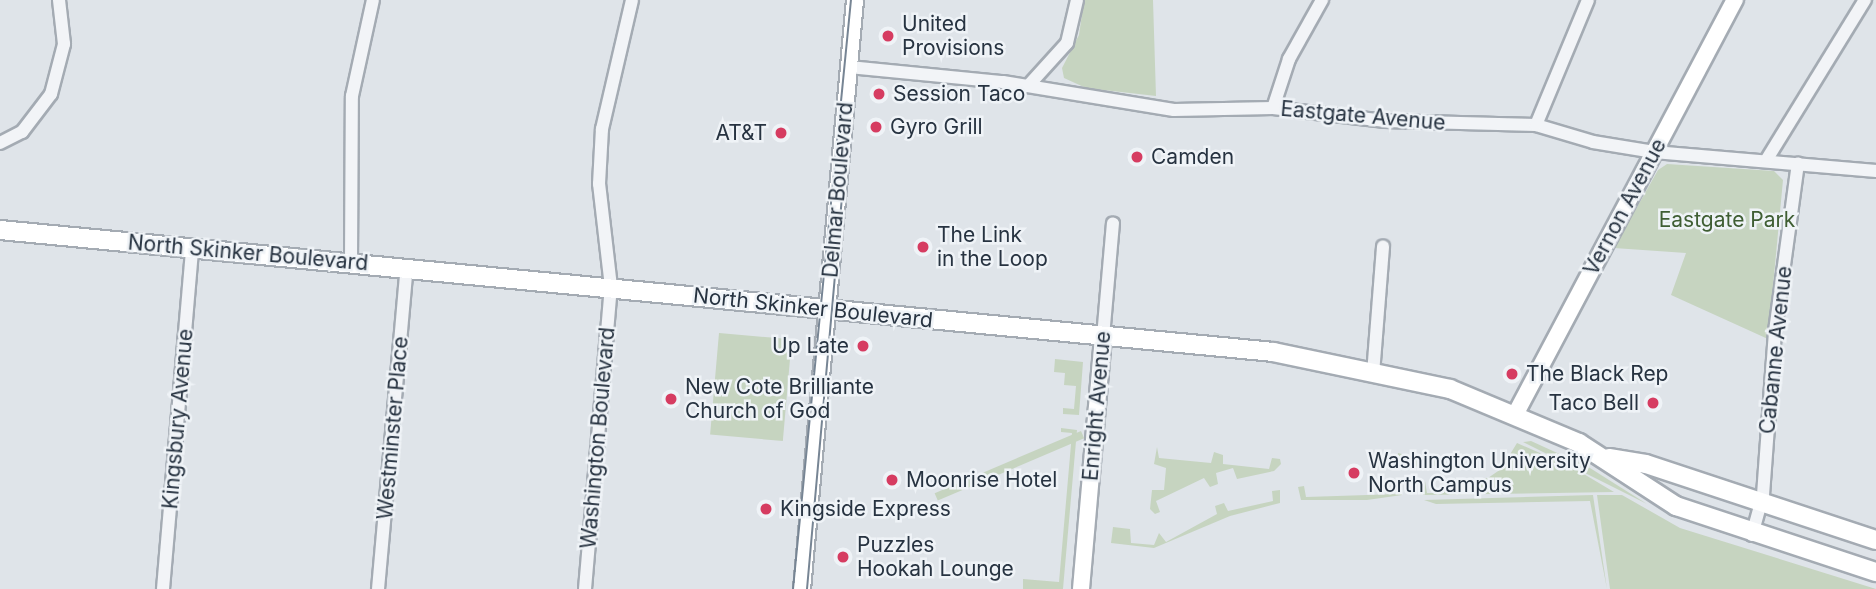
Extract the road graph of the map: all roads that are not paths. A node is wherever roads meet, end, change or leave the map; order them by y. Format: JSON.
{"nodes":[{"id":1,"x":59,"y":0,"type":"edge"},
{"id":2,"x":373,"y":0,"type":"edge"},
{"id":3,"x":632,"y":0,"type":"edge"},
{"id":4,"x":855,"y":0,"type":"edge"},
{"id":5,"x":1077,"y":0,"type":"edge"},
{"id":6,"x":1322,"y":0,"type":"edge"},
{"id":7,"x":1588,"y":0,"type":"edge"},
{"id":8,"x":1735,"y":0,"type":"edge"},
{"id":9,"x":1865,"y":0,"type":"edge"},
{"id":10,"x":849,"y":66,"type":"junction"},
{"id":11,"x":1028,"y":86,"type":"junction"},
{"id":12,"x":1273,"y":108,"type":"junction"},
{"id":13,"x":1536,"y":125,"type":"junction"},
{"id":14,"x":0,"y":143,"type":"edge"},
{"id":15,"x":1654,"y":152,"type":"junction"},
{"id":16,"x":1767,"y":159,"type":"junction"},
{"id":17,"x":1798,"y":164,"type":"junction"},
{"id":18,"x":1876,"y":171,"type":"edge"},
{"id":19,"x":1113,"y":223,"type":"dead end"},
{"id":20,"x":0,"y":230,"type":"edge"},
{"id":21,"x":1382,"y":246,"type":"dead end"},
{"id":22,"x":192,"y":248,"type":"junction"},
{"id":23,"x":351,"y":262,"type":"junction"},
{"id":24,"x":407,"y":267,"type":"junction"},
{"id":25,"x":611,"y":287,"type":"junction"},
{"id":26,"x":828,"y":309,"type":"junction"},
{"id":27,"x":1103,"y":337,"type":"junction"},
{"id":28,"x":1373,"y":374,"type":"junction"},
{"id":29,"x":1515,"y":415,"type":"junction"},
{"id":30,"x":1609,"y":458,"type":"junction"},
{"id":31,"x":1761,"y":505,"type":"junction"},
{"id":32,"x":1752,"y":534,"type":"junction"},
{"id":33,"x":1876,"y":540,"type":"edge"},
{"id":34,"x":1876,"y":572,"type":"edge"},
{"id":35,"x":163,"y":589,"type":"edge"},
{"id":36,"x":378,"y":589,"type":"edge"},
{"id":37,"x":585,"y":589,"type":"edge"},
{"id":38,"x":802,"y":589,"type":"edge"},
{"id":39,"x":1081,"y":589,"type":"edge"}],
"edges":[{"from":1,"to":14,"type":"street"},
{"from":2,"to":23,"type":"street"},
{"from":3,"to":25,"type":"street","name":"Washington Boulevard"},
{"from":4,"to":10,"type":"street","name":"Delmar Boulevard"},
{"from":5,"to":11,"type":"street"},
{"from":6,"to":12,"type":"street"},
{"from":7,"to":13,"type":"street"},
{"from":8,"to":15,"type":"street","name":"Vernon Avenue"},
{"from":9,"to":16,"type":"street"},
{"from":10,"to":11,"type":"street","name":"Eastgate Avenue"},
{"from":10,"to":26,"type":"street","name":"Delmar Boulevard"},
{"from":11,"to":12,"type":"street","name":"Eastgate Avenue"},
{"from":12,"to":13,"type":"street","name":"Eastgate Avenue"},
{"from":13,"to":15,"type":"street","name":"Eastgate Avenue"},
{"from":15,"to":16,"type":"street","name":"Eastgate Avenue"},
{"from":15,"to":29,"type":"street","name":"Vernon Avenue"},
{"from":16,"to":17,"type":"street","name":"Eastgate Avenue"},
{"from":17,"to":18,"type":"street","name":"Eastgate Avenue"},
{"from":17,"to":31,"type":"street","name":"Cabanne Avenue"},
{"from":19,"to":27,"type":"street","name":"Enright Avenue"},
{"from":20,"to":22,"type":"main road","name":"North Skinker Boulevard"},
{"from":21,"to":28,"type":"street"},
{"from":22,"to":23,"type":"main road","name":"North Skinker Boulevard"},
{"from":22,"to":35,"type":"street","name":"Kingsbury Avenue"},
{"from":23,"to":24,"type":"main road","name":"North Skinker Boulevard"},
{"from":24,"to":25,"type":"main road","name":"North Skinker Boulevard"},
{"from":24,"to":36,"type":"street","name":"Westminster Place"},
{"from":25,"to":26,"type":"main road","name":"North Skinker Boulevard"},
{"from":25,"to":37,"type":"street","name":"Washington Boulevard"},
{"from":26,"to":27,"type":"main road","name":"North Skinker Boulevard"},
{"from":26,"to":38,"type":"street","name":"Delmar Boulevard"},
{"from":27,"to":28,"type":"main road","name":"North Skinker Boulevard"},
{"from":27,"to":39,"type":"street","name":"Enright Avenue"},
{"from":28,"to":29,"type":"main road","name":"North Skinker Boulevard"},
{"from":29,"to":30,"type":"main road","name":"North Skinker Boulevard"},
{"from":30,"to":31,"type":"main road","name":"North Skinker Boulevard"},
{"from":30,"to":32,"type":"main road","name":"North Skinker Boulevard"},
{"from":31,"to":32,"type":"street","name":"Cabanne Avenue"},
{"from":31,"to":33,"type":"main road","name":"North Skinker Boulevard"},
{"from":32,"to":34,"type":"main road","name":"North Skinker Boulevard"}]}
